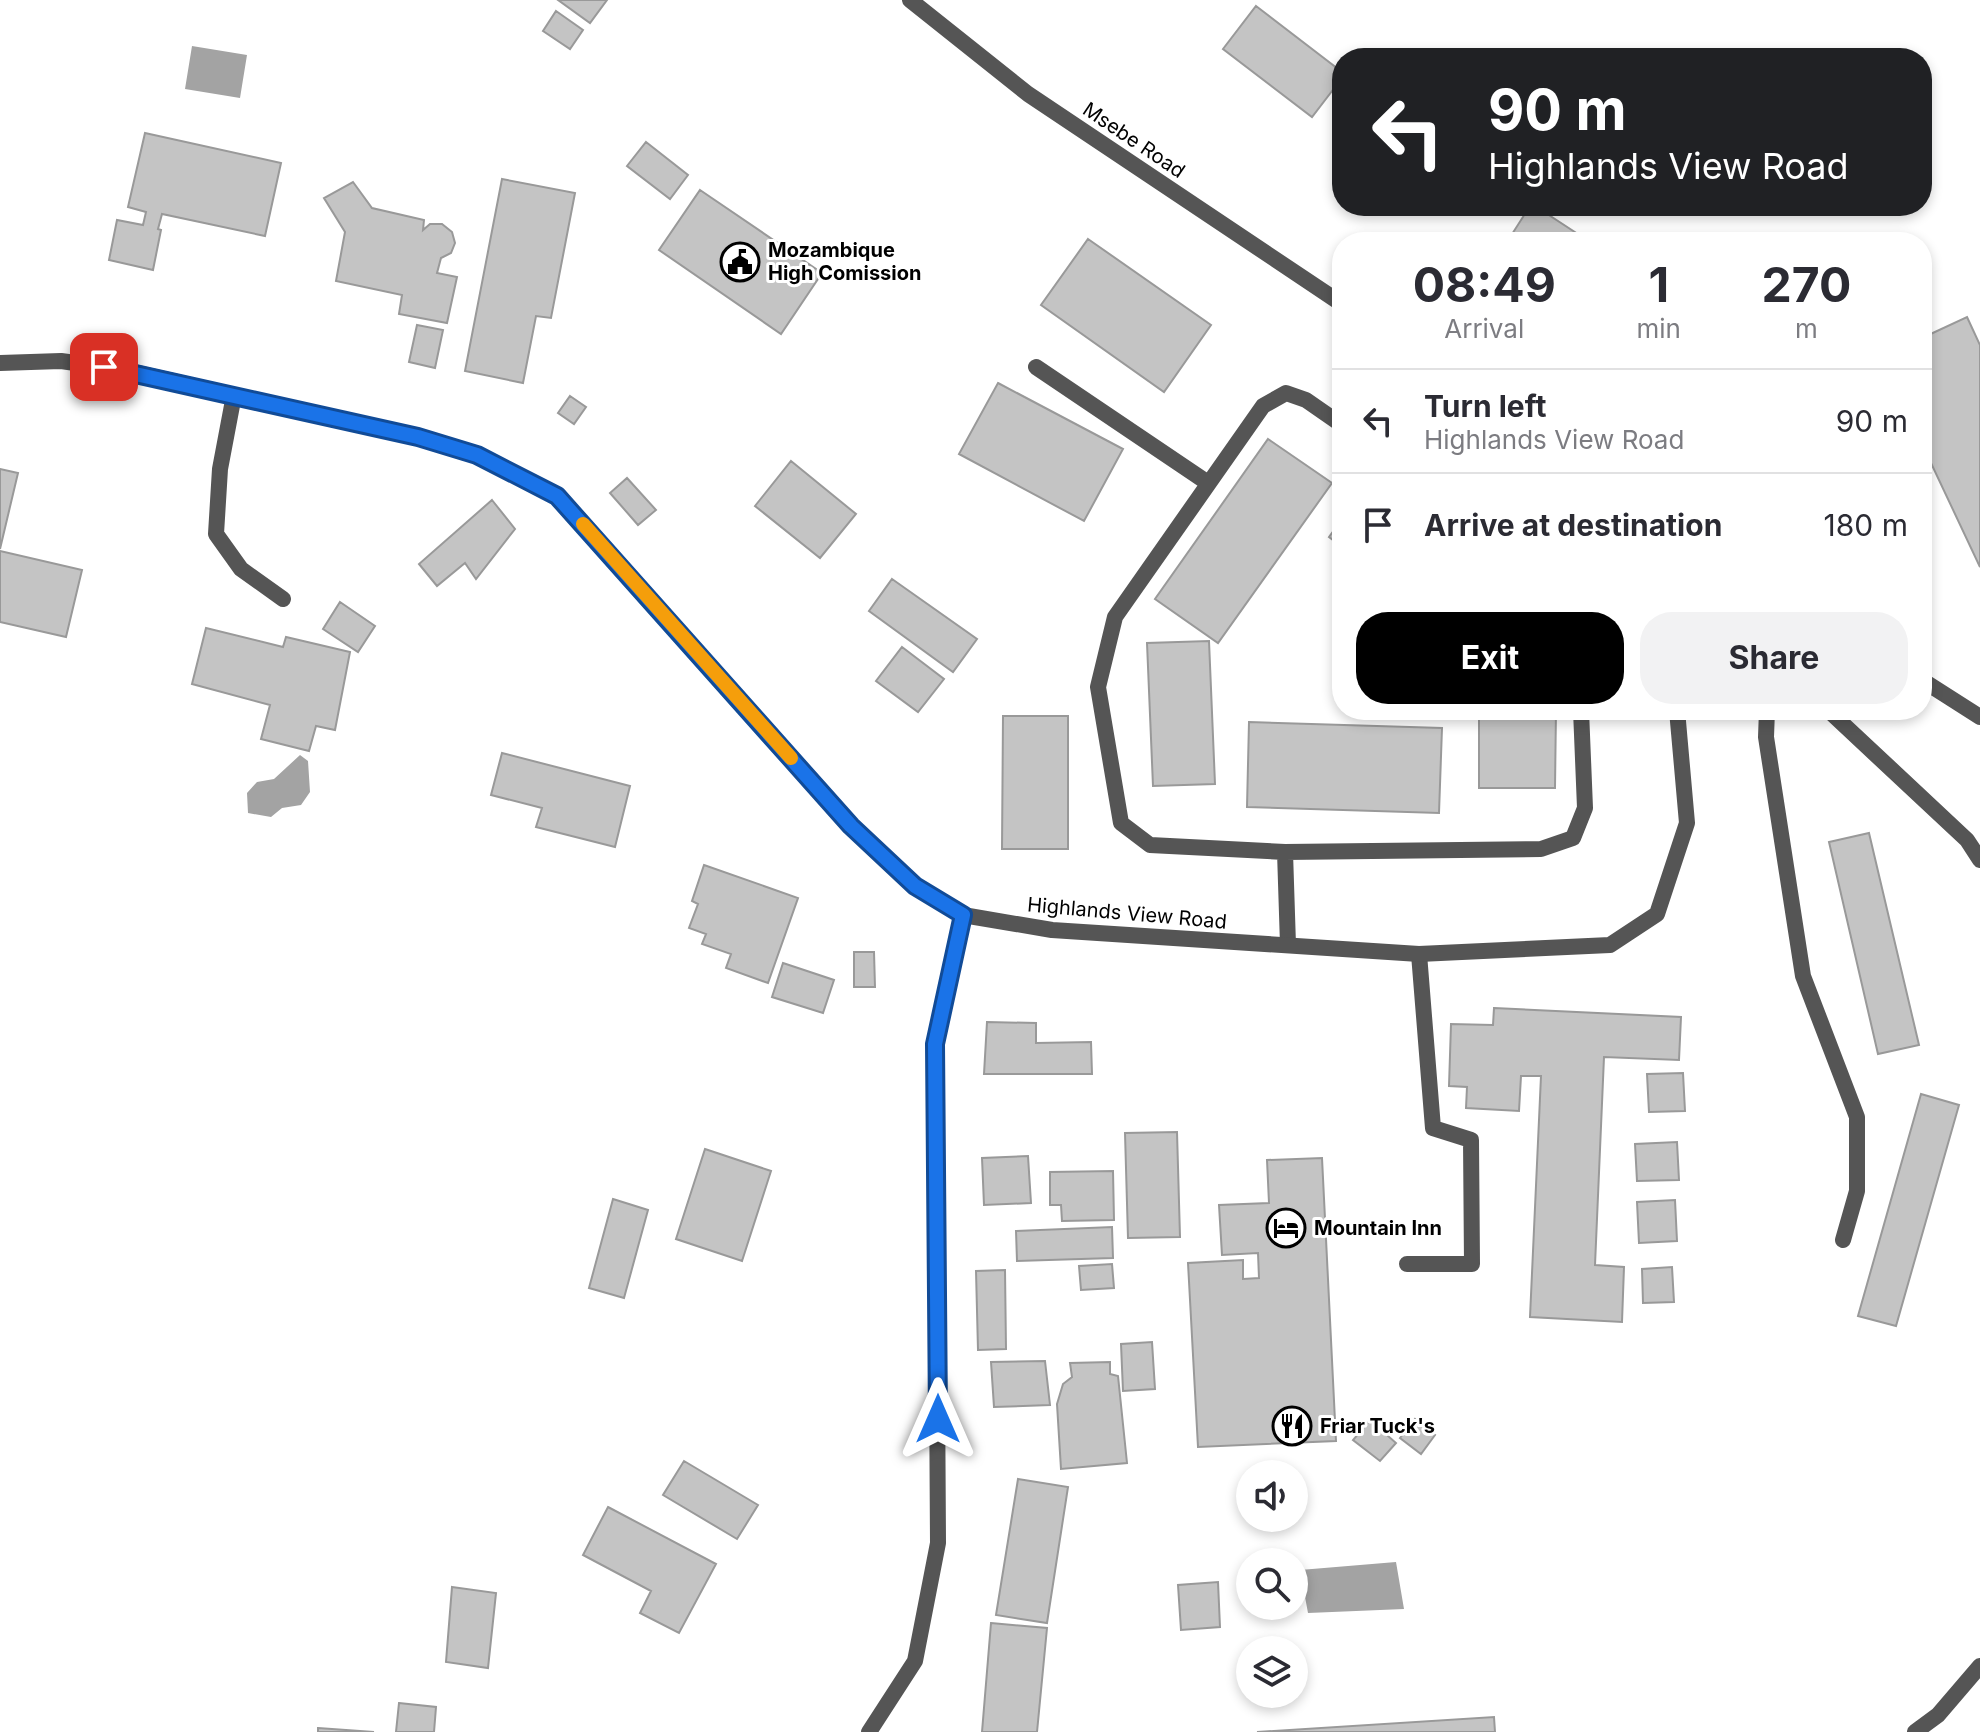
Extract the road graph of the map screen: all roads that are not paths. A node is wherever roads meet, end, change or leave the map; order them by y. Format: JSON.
{"nodes":[{"id":1,"x":910,"y":0,"type":"edge"},
{"id":2,"x":1332,"y":297,"type":"edge"},
{"id":3,"x":0,"y":363,"type":"edge"},
{"id":4,"x":1036,"y":367,"type":"dead end"},
{"id":5,"x":234,"y":395,"type":"junction"},
{"id":6,"x":1332,"y":418,"type":"edge"},
{"id":7,"x":1208,"y":483,"type":"junction"},
{"id":8,"x":283,"y":599,"type":"dead end"},
{"id":9,"x":1932,"y":686,"type":"edge"},
{"id":10,"x":1980,"y":717,"type":"edge"},
{"id":11,"x":1581,"y":720,"type":"edge"},
{"id":12,"x":1678,"y":720,"type":"edge"},
{"id":13,"x":1767,"y":720,"type":"edge"},
{"id":14,"x":1839,"y":720,"type":"edge"},
{"id":15,"x":1285,"y":852,"type":"junction"},
{"id":16,"x":1980,"y":860,"type":"edge"},
{"id":17,"x":963,"y":915,"type":"junction"},
{"id":18,"x":1288,"y":945,"type":"junction"},
{"id":19,"x":1419,"y":954,"type":"junction"},
{"id":20,"x":1843,"y":1240,"type":"dead end"},
{"id":21,"x":1407,"y":1264,"type":"dead end"},
{"id":22,"x":1980,"y":1666,"type":"edge"},
{"id":23,"x":869,"y":1732,"type":"edge"},
{"id":24,"x":1915,"y":1732,"type":"edge"}],
"edges":[{"from":1,"to":2,"type":"street","name":"Msebe Road"},
{"from":3,"to":5,"type":"street","name":"Highlands View Road"},
{"from":4,"to":7,"type":"street"},
{"from":5,"to":8,"type":"street"},
{"from":5,"to":17,"type":"street","name":"Highlands View Road"},
{"from":6,"to":7,"type":"street"},
{"from":7,"to":15,"type":"street"},
{"from":9,"to":10,"type":"street"},
{"from":11,"to":15,"type":"street"},
{"from":12,"to":19,"type":"street","name":"Highlands View Road"},
{"from":13,"to":20,"type":"street"},
{"from":14,"to":16,"type":"street"},
{"from":15,"to":18,"type":"street"},
{"from":17,"to":18,"type":"street","name":"Highlands View Road"},
{"from":17,"to":23,"type":"street"},
{"from":18,"to":19,"type":"street","name":"Highlands View Road"},
{"from":19,"to":21,"type":"street"},
{"from":22,"to":24,"type":"street"}]}
